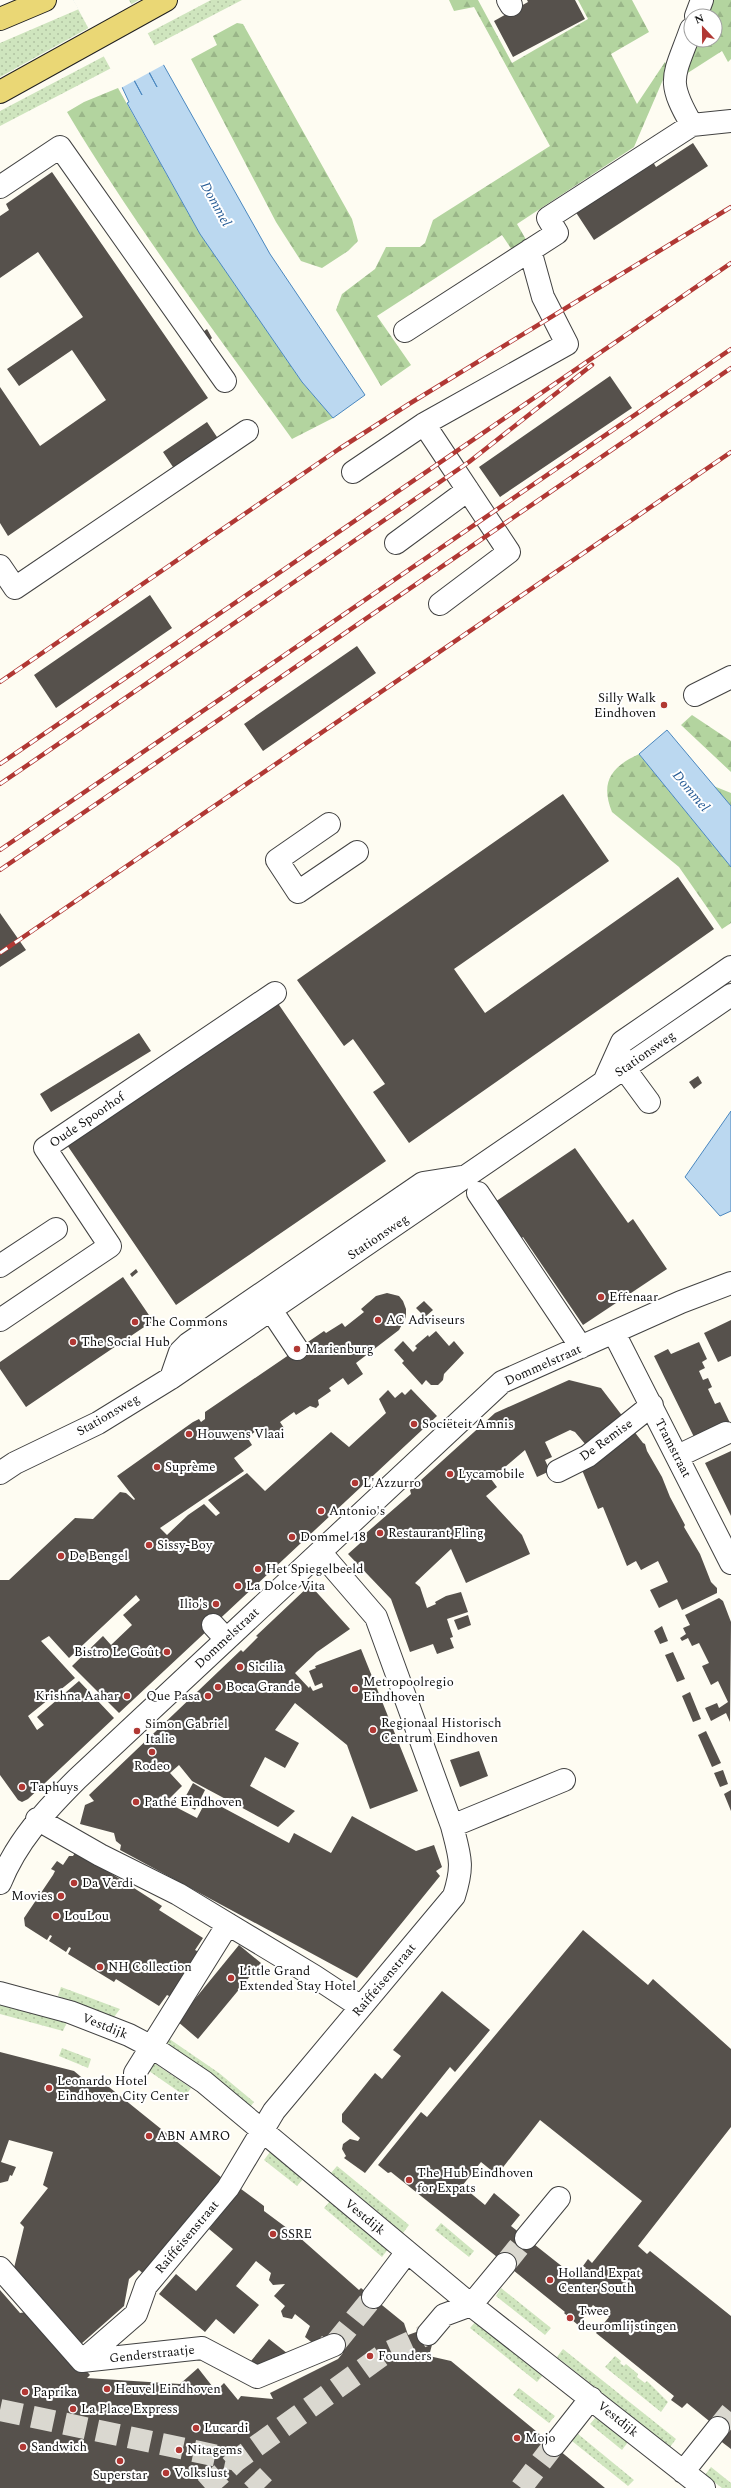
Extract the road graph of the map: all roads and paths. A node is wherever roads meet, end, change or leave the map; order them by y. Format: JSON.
{"nodes":[{"id":1,"x":45,"y":0,"type":"edge"},
{"id":2,"x":161,"y":3,"type":"edge"},
{"id":3,"x":0,"y":19,"type":"edge"},
{"id":4,"x":684,"y":48,"type":"edge"},
{"id":5,"x":0,"y":92,"type":"edge"},
{"id":6,"x":731,"y":121,"type":"edge"},
{"id":7,"x":692,"y":125,"type":"junction"},
{"id":8,"x":0,"y":187,"type":"edge"},
{"id":9,"x":530,"y":250,"type":"junction"},
{"id":10,"x":405,"y":331,"type":"dead end"},
{"id":11,"x":225,"y":381,"type":"dead end"},
{"id":12,"x":424,"y":424,"type":"junction"},
{"id":13,"x":247,"y":431,"type":"dead end"},
{"id":14,"x":353,"y":472,"type":"dead end"},
{"id":15,"x":468,"y":490,"type":"junction"},
{"id":16,"x":396,"y":543,"type":"dead end"},
{"id":17,"x":0,"y":566,"type":"edge"},
{"id":18,"x":440,"y":604,"type":"dead end"},
{"id":19,"x":731,"y":677,"type":"edge"},
{"id":20,"x":695,"y":695,"type":"dead end"},
{"id":21,"x":328,"y":824,"type":"dead end"},
{"id":22,"x":357,"y":852,"type":"dead end"},
{"id":23,"x":731,"y":967,"type":"edge"},
{"id":24,"x":275,"y":993,"type":"dead end"},
{"id":25,"x":731,"y":995,"type":"edge"},
{"id":26,"x":624,"y":1068,"type":"junction"},
{"id":27,"x":604,"y":1082,"type":"junction"},
{"id":28,"x":649,"y":1102,"type":"dead end"},
{"id":29,"x":477,"y":1192,"type":"junction"},
{"id":30,"x":56,"y":1229,"type":"dead end"},
{"id":31,"x":0,"y":1266,"type":"edge"},
{"id":32,"x":731,"y":1283,"type":"edge"},
{"id":33,"x":271,"y":1310,"type":"junction"},
{"id":34,"x":0,"y":1320,"type":"edge"},
{"id":35,"x":614,"y":1333,"type":"junction"},
{"id":36,"x":581,"y":1347,"type":"junction"},
{"id":37,"x":297,"y":1349,"type":"dead end"},
{"id":38,"x":171,"y":1378,"type":"junction"},
{"id":39,"x":652,"y":1405,"type":"junction"},
{"id":40,"x":726,"y":1433,"type":"dead end"},
{"id":41,"x":678,"y":1456,"type":"junction"},
{"id":42,"x":7,"y":1468,"type":"edge"},
{"id":43,"x":558,"y":1471,"type":"dead end"},
{"id":44,"x":320,"y":1552,"type":"junction"},
{"id":45,"x":731,"y":1563,"type":"edge"},
{"id":46,"x":564,"y":1780,"type":"dead end"},
{"id":47,"x":37,"y":1819,"type":"junction"},
{"id":48,"x":452,"y":1826,"type":"junction"},
{"id":49,"x":2,"y":1868,"type":"edge"},
{"id":50,"x":228,"y":1924,"type":"junction"},
{"id":51,"x":0,"y":1993,"type":"edge"},
{"id":52,"x":361,"y":2007,"type":"junction"},
{"id":53,"x":152,"y":2047,"type":"junction"},
{"id":54,"x":136,"y":2073,"type":"dead end"},
{"id":55,"x":260,"y":2130,"type":"junction"},
{"id":56,"x":559,"y":2198,"type":"dead end"},
{"id":57,"x":526,"y":2238,"type":"tunnel mouth"},
{"id":58,"x":407,"y":2252,"type":"junction"},
{"id":59,"x":506,"y":2264,"type":"tunnel mouth"},
{"id":60,"x":0,"y":2268,"type":"edge"},
{"id":61,"x":373,"y":2297,"type":"tunnel mouth"},
{"id":62,"x":471,"y":2305,"type":"junction"},
{"id":63,"x":428,"y":2334,"type":"tunnel mouth"},
{"id":64,"x":334,"y":2345,"type":"tunnel mouth"},
{"id":65,"x":82,"y":2362,"type":"junction"},
{"id":66,"x":591,"y":2398,"type":"junction"},
{"id":67,"x":718,"y":2428,"type":"tunnel mouth"},
{"id":68,"x":554,"y":2445,"type":"tunnel mouth"},
{"id":69,"x":683,"y":2472,"type":"junction"},
{"id":70,"x":704,"y":2488,"type":"edge"}],
"edges":[{"from":1,"to":3,"type":"main road"},
{"from":2,"to":5,"type":"main road"},
{"from":4,"to":7,"type":"street"},
{"from":6,"to":7,"type":"street"},
{"from":7,"to":9,"type":"street"},
{"from":8,"to":11,"type":"street"},
{"from":9,"to":10,"type":"street"},
{"from":9,"to":12,"type":"street"},
{"from":12,"to":14,"type":"street"},
{"from":12,"to":15,"type":"street"},
{"from":13,"to":17,"type":"street"},
{"from":15,"to":16,"type":"street"},
{"from":15,"to":18,"type":"street"},
{"from":19,"to":20,"type":"street"},
{"from":21,"to":22,"type":"street"},
{"from":23,"to":27,"type":"street"},
{"from":24,"to":34,"type":"street","name":"Oude Spoorhof"},
{"from":25,"to":26,"type":"street","name":"Stationsweg"},
{"from":26,"to":27,"type":"street","name":"Stationsweg"},
{"from":26,"to":28,"type":"street"},
{"from":27,"to":29,"type":"street","name":"Stationsweg"},
{"from":29,"to":33,"type":"street","name":"Stationsweg"},
{"from":29,"to":36,"type":"street"},
{"from":29,"to":38,"type":"street"},
{"from":30,"to":31,"type":"street"},
{"from":32,"to":35,"type":"street","name":"Dommelstraat"},
{"from":33,"to":37,"type":"street"},
{"from":33,"to":38,"type":"street","name":"Stationsweg"},
{"from":35,"to":36,"type":"street","name":"Dommelstraat"},
{"from":35,"to":39,"type":"street","name":"Tramstraat"},
{"from":36,"to":44,"type":"street","name":"Dommelstraat"},
{"from":38,"to":42,"type":"street","name":"Stationsweg"},
{"from":39,"to":41,"type":"street","name":"Tramstraat"},
{"from":39,"to":43,"type":"street","name":"De Remise"},
{"from":40,"to":41,"type":"street"},
{"from":41,"to":45,"type":"street","name":"Tramstraat"},
{"from":44,"to":47,"type":"street","name":"Dommelstraat"},
{"from":44,"to":48,"type":"street","name":"Raiffeisenstraat"},
{"from":46,"to":48,"type":"street"},
{"from":47,"to":49,"type":"street","name":"Dommelstraat"},
{"from":47,"to":50,"type":"street"},
{"from":48,"to":52,"type":"street","name":"Raiffeisenstraat"},
{"from":50,"to":52,"type":"street"},
{"from":50,"to":53,"type":"street"},
{"from":51,"to":53,"type":"street","name":"Vestdijk"},
{"from":52,"to":55,"type":"street","name":"Raiffeisenstraat"},
{"from":53,"to":54,"type":"street"},
{"from":53,"to":55,"type":"street","name":"Vestdijk"},
{"from":55,"to":58,"type":"street","name":"Vestdijk"},
{"from":55,"to":65,"type":"street","name":"Raiffeisenstraat"},
{"from":56,"to":57,"type":"street"},
{"from":58,"to":61,"type":"street"},
{"from":58,"to":62,"type":"street","name":"Vestdijk"},
{"from":59,"to":62,"type":"street"},
{"from":60,"to":65,"type":"street"},
{"from":62,"to":63,"type":"street"},
{"from":62,"to":66,"type":"street","name":"Vestdijk"},
{"from":64,"to":65,"type":"street","name":"Genderstraatje"},
{"from":66,"to":68,"type":"street"},
{"from":66,"to":69,"type":"street","name":"Vestdijk"},
{"from":67,"to":69,"type":"street"},
{"from":69,"to":70,"type":"street","name":"Vestdijk"}]}
